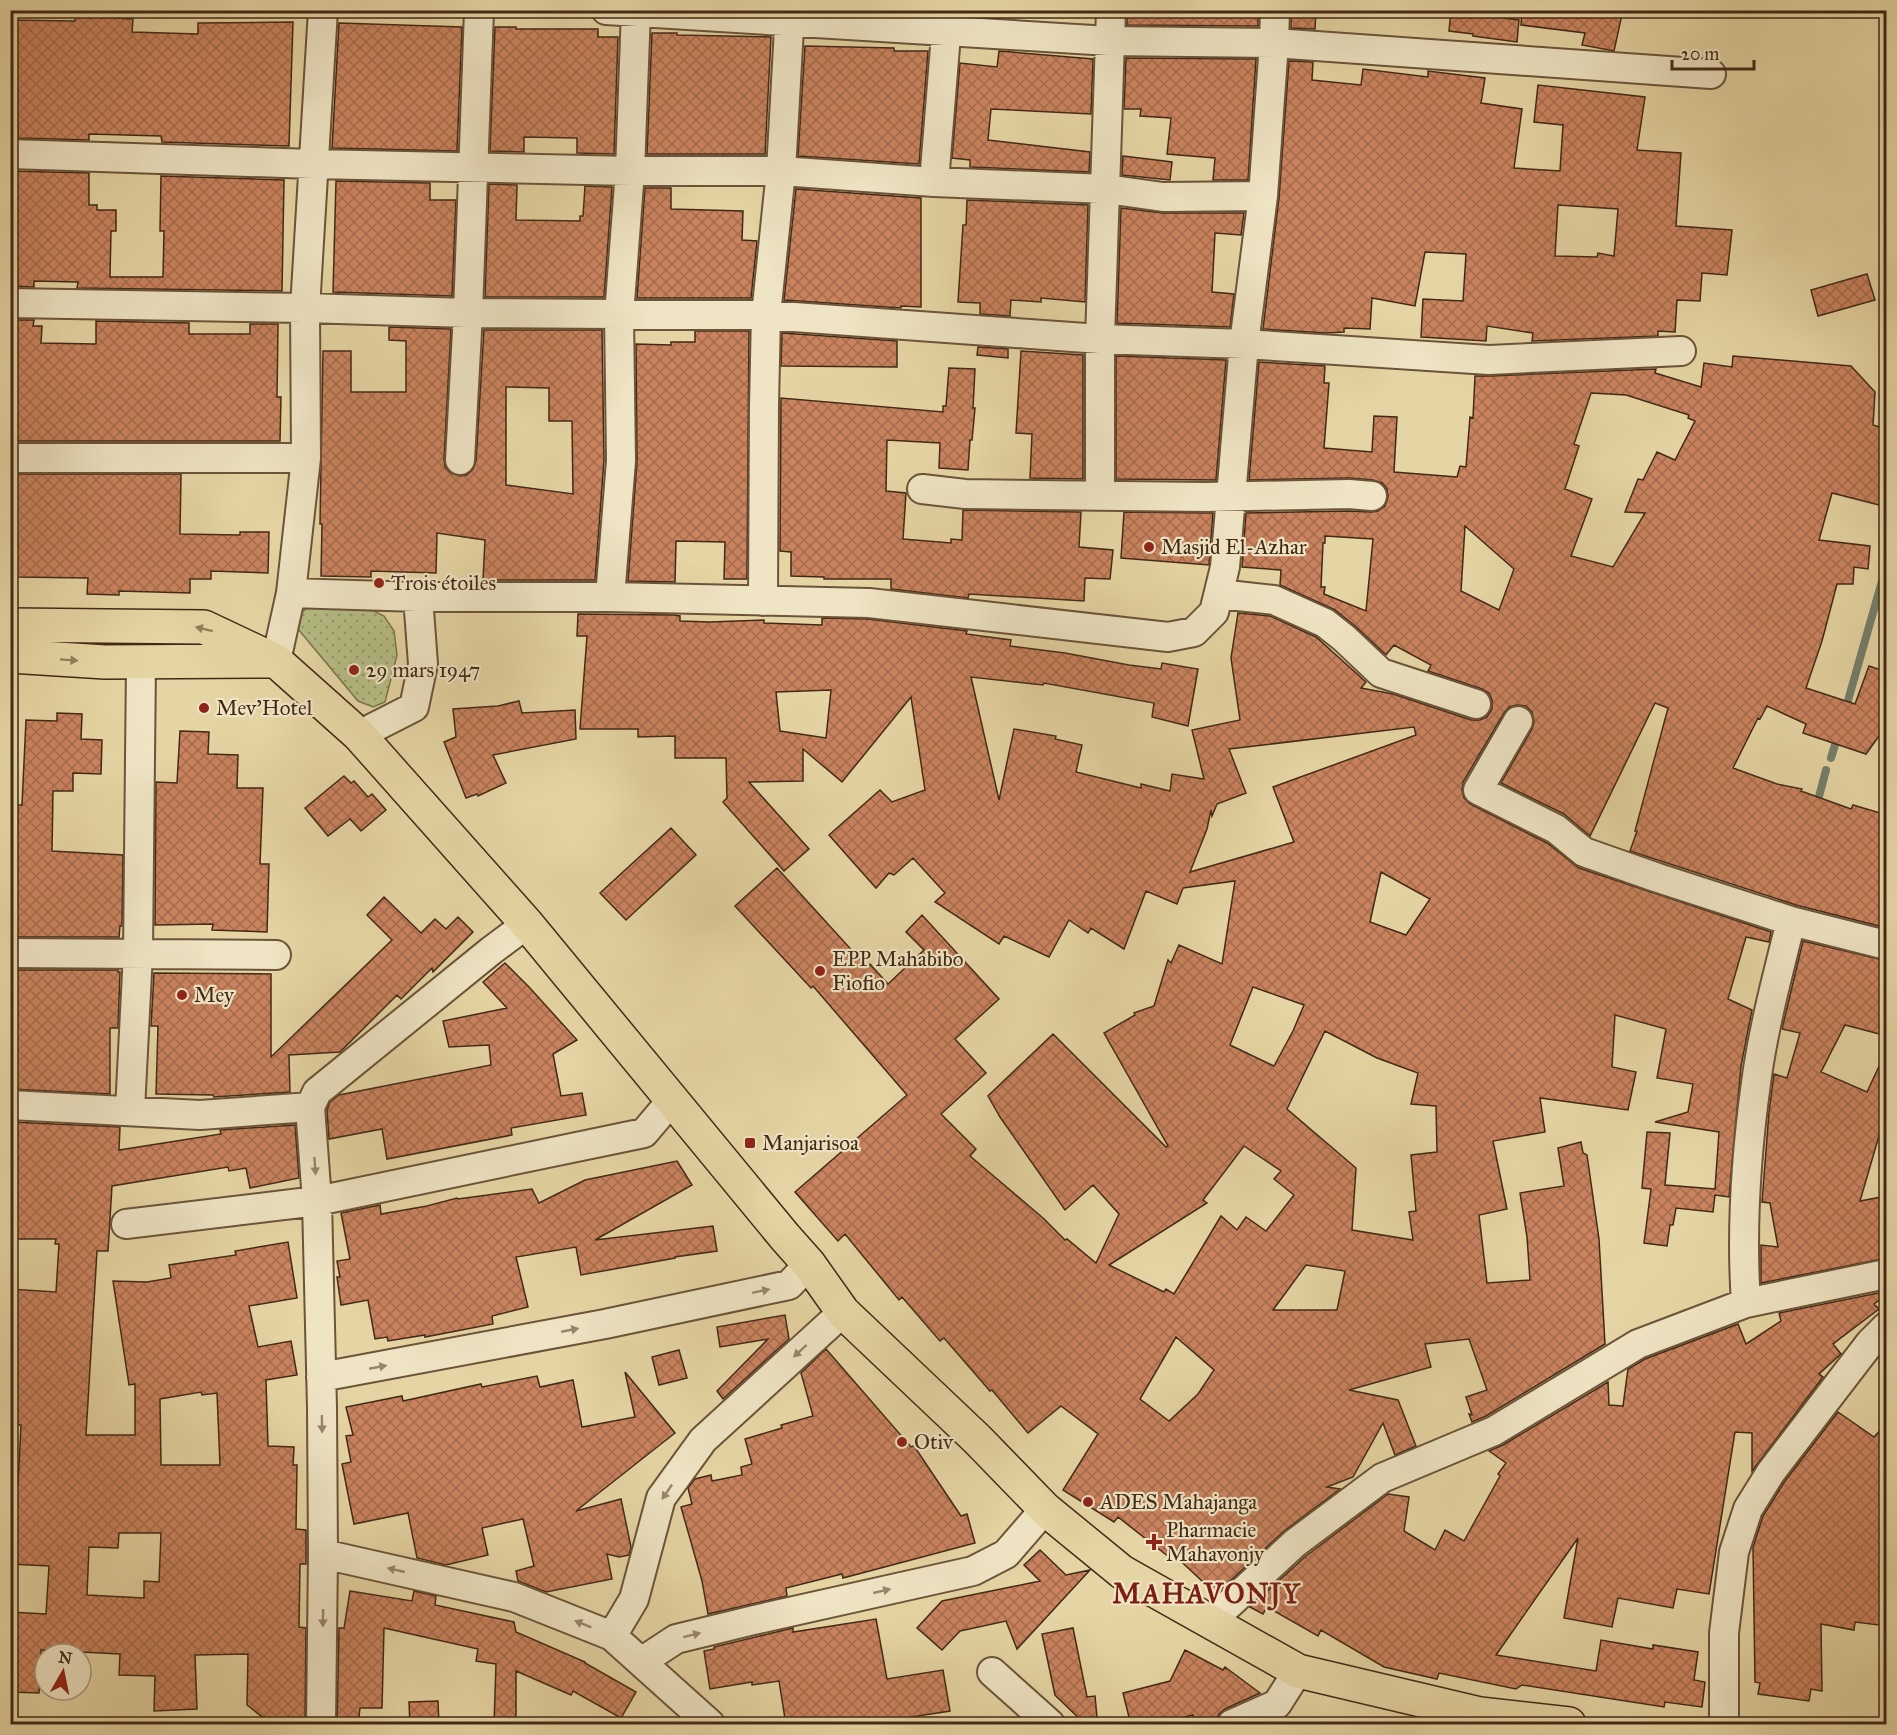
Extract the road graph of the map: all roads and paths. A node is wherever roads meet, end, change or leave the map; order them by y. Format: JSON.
{"nodes":[{"id":1,"x":323,"y":10,"type":"edge"},
{"id":2,"x":479,"y":10,"type":"edge"},
{"id":3,"x":606,"y":10,"type":"edge"},
{"id":4,"x":1111,"y":10,"type":"edge"},
{"id":5,"x":1275,"y":10,"type":"edge"},
{"id":6,"x":636,"y":11,"type":"edge"},
{"id":7,"x":789,"y":16,"type":"edge"},
{"id":8,"x":947,"y":21,"type":"edge"},
{"id":9,"x":1109,"y":41,"type":"junction"},
{"id":10,"x":1274,"y":43,"type":"junction"},
{"id":11,"x":1711,"y":74,"type":"dead end"},
{"id":12,"x":10,"y":154,"type":"edge"},
{"id":13,"x":313,"y":164,"type":"junction"},
{"id":14,"x":472,"y":168,"type":"junction"},
{"id":15,"x":630,"y":171,"type":"junction"},
{"id":16,"x":781,"y":171,"type":"junction"},
{"id":17,"x":934,"y":182,"type":"junction"},
{"id":18,"x":1106,"y":189,"type":"junction"},
{"id":19,"x":1263,"y":196,"type":"junction"},
{"id":20,"x":10,"y":303,"type":"edge"},
{"id":21,"x":305,"y":308,"type":"junction"},
{"id":22,"x":468,"y":313,"type":"junction"},
{"id":23,"x":619,"y":315,"type":"junction"},
{"id":24,"x":766,"y":315,"type":"junction"},
{"id":25,"x":1100,"y":339,"type":"junction"},
{"id":26,"x":1244,"y":344,"type":"junction"},
{"id":27,"x":1680,"y":351,"type":"dead end"},
{"id":28,"x":10,"y":458,"type":"edge"},
{"id":29,"x":306,"y":458,"type":"junction"},
{"id":30,"x":460,"y":460,"type":"dead end"},
{"id":31,"x":922,"y":489,"type":"dead end"},
{"id":32,"x":1100,"y":495,"type":"junction"},
{"id":33,"x":1230,"y":495,"type":"junction"},
{"id":34,"x":1372,"y":496,"type":"dead end"},
{"id":35,"x":291,"y":593,"type":"junction"},
{"id":36,"x":1219,"y":594,"type":"junction"},
{"id":37,"x":418,"y":597,"type":"junction"},
{"id":38,"x":610,"y":597,"type":"junction"},
{"id":39,"x":763,"y":601,"type":"junction"},
{"id":40,"x":10,"y":625,"type":"edge"},
{"id":41,"x":10,"y":656,"type":"edge"},
{"id":42,"x":276,"y":661,"type":"junction"},
{"id":43,"x":141,"y":662,"type":"junction"},
{"id":44,"x":1476,"y":704,"type":"dead end"},
{"id":45,"x":1518,"y":721,"type":"dead end"},
{"id":46,"x":359,"y":735,"type":"junction"},
{"id":47,"x":1791,"y":921,"type":"junction"},
{"id":48,"x":527,"y":924,"type":"junction"},
{"id":49,"x":1887,"y":945,"type":"edge"},
{"id":50,"x":10,"y":953,"type":"edge"},
{"id":51,"x":138,"y":953,"type":"junction"},
{"id":52,"x":276,"y":955,"type":"dead end"},
{"id":53,"x":672,"y":1100,"type":"junction"},
{"id":54,"x":10,"y":1105,"type":"edge"},
{"id":55,"x":310,"y":1107,"type":"junction"},
{"id":56,"x":130,"y":1110,"type":"junction"},
{"id":57,"x":317,"y":1201,"type":"junction"},
{"id":58,"x":126,"y":1224,"type":"dead end"},
{"id":59,"x":809,"y":1264,"type":"junction"},
{"id":60,"x":1887,"y":1274,"type":"edge"},
{"id":61,"x":1746,"y":1303,"type":"junction"},
{"id":62,"x":843,"y":1311,"type":"junction"},
{"id":63,"x":1887,"y":1327,"type":"edge"},
{"id":64,"x":321,"y":1377,"type":"junction"},
{"id":65,"x":1045,"y":1509,"type":"junction"},
{"id":66,"x":323,"y":1554,"type":"junction"},
{"id":67,"x":1211,"y":1621,"type":"junction"},
{"id":68,"x":612,"y":1636,"type":"junction"},
{"id":69,"x":641,"y":1662,"type":"junction"},
{"id":70,"x":1299,"y":1671,"type":"junction"},
{"id":71,"x":992,"y":1672,"type":"dead end"},
{"id":72,"x":321,"y":1725,"type":"edge"},
{"id":73,"x":710,"y":1725,"type":"edge"},
{"id":74,"x":1050,"y":1725,"type":"edge"},
{"id":75,"x":1232,"y":1725,"type":"edge"},
{"id":76,"x":1569,"y":1725,"type":"edge"},
{"id":77,"x":1724,"y":1725,"type":"edge"}],
"edges":[{"from":1,"to":13,"type":"street"},
{"from":2,"to":14,"type":"street"},
{"from":3,"to":6,"type":"street"},
{"from":4,"to":9,"type":"street"},
{"from":5,"to":10,"type":"street"},
{"from":6,"to":7,"type":"street"},
{"from":6,"to":15,"type":"street"},
{"from":7,"to":8,"type":"street"},
{"from":7,"to":16,"type":"street"},
{"from":8,"to":9,"type":"street"},
{"from":8,"to":17,"type":"street"},
{"from":9,"to":10,"type":"street"},
{"from":9,"to":18,"type":"street"},
{"from":10,"to":11,"type":"street"},
{"from":10,"to":19,"type":"street"},
{"from":12,"to":13,"type":"street"},
{"from":13,"to":14,"type":"street"},
{"from":13,"to":21,"type":"street"},
{"from":14,"to":15,"type":"street"},
{"from":14,"to":22,"type":"street"},
{"from":15,"to":16,"type":"street"},
{"from":15,"to":23,"type":"street"},
{"from":16,"to":17,"type":"street"},
{"from":16,"to":24,"type":"street"},
{"from":17,"to":18,"type":"street"},
{"from":18,"to":19,"type":"street"},
{"from":18,"to":25,"type":"street"},
{"from":19,"to":26,"type":"street"},
{"from":20,"to":21,"type":"street"},
{"from":21,"to":22,"type":"street"},
{"from":21,"to":29,"type":"street"},
{"from":22,"to":23,"type":"street"},
{"from":22,"to":30,"type":"street"},
{"from":23,"to":24,"type":"street"},
{"from":23,"to":38,"type":"street"},
{"from":24,"to":25,"type":"street"},
{"from":24,"to":39,"type":"street"},
{"from":25,"to":26,"type":"street"},
{"from":25,"to":32,"type":"street"},
{"from":26,"to":27,"type":"street"},
{"from":26,"to":33,"type":"street"},
{"from":28,"to":29,"type":"street"},
{"from":29,"to":35,"type":"street"},
{"from":31,"to":32,"type":"street"},
{"from":32,"to":33,"type":"street"},
{"from":33,"to":34,"type":"street"},
{"from":33,"to":36,"type":"street"},
{"from":35,"to":37,"type":"street"},
{"from":35,"to":42,"type":"street"},
{"from":36,"to":39,"type":"street"},
{"from":36,"to":44,"type":"street"},
{"from":37,"to":38,"type":"street"},
{"from":37,"to":46,"type":"street"},
{"from":38,"to":39,"type":"street"},
{"from":42,"to":40,"type":"main road","one_way":true},
{"from":41,"to":43,"type":"main road","one_way":true},
{"from":42,"to":43,"type":"main road"},
{"from":42,"to":46,"type":"main road"},
{"from":43,"to":51,"type":"street"},
{"from":45,"to":47,"type":"street"},
{"from":46,"to":48,"type":"main road"},
{"from":47,"to":49,"type":"street"},
{"from":47,"to":61,"type":"street"},
{"from":48,"to":53,"type":"main road"},
{"from":48,"to":55,"type":"street"},
{"from":50,"to":51,"type":"street"},
{"from":51,"to":52,"type":"street"},
{"from":51,"to":56,"type":"street"},
{"from":53,"to":57,"type":"street"},
{"from":53,"to":59,"type":"main road"},
{"from":54,"to":56,"type":"street"},
{"from":55,"to":56,"type":"street"},
{"from":55,"to":57,"type":"street","one_way":true},
{"from":57,"to":58,"type":"street"},
{"from":57,"to":64,"type":"street"},
{"from":59,"to":62,"type":"main road"},
{"from":64,"to":59,"type":"street","one_way":true},
{"from":60,"to":61,"type":"street"},
{"from":61,"to":67,"type":"street"},
{"from":62,"to":65,"type":"main road"},
{"from":62,"to":68,"type":"street","one_way":true},
{"from":63,"to":77,"type":"street"},
{"from":64,"to":66,"type":"street","one_way":true},
{"from":65,"to":67,"type":"main road"},
{"from":69,"to":65,"type":"street","one_way":true},
{"from":68,"to":66,"type":"street","one_way":true},
{"from":66,"to":72,"type":"street","one_way":true},
{"from":67,"to":70,"type":"main road"},
{"from":68,"to":69,"type":"street"},
{"from":69,"to":73,"type":"street"},
{"from":70,"to":75,"type":"street"},
{"from":70,"to":76,"type":"main road"},
{"from":71,"to":74,"type":"street"}]}
